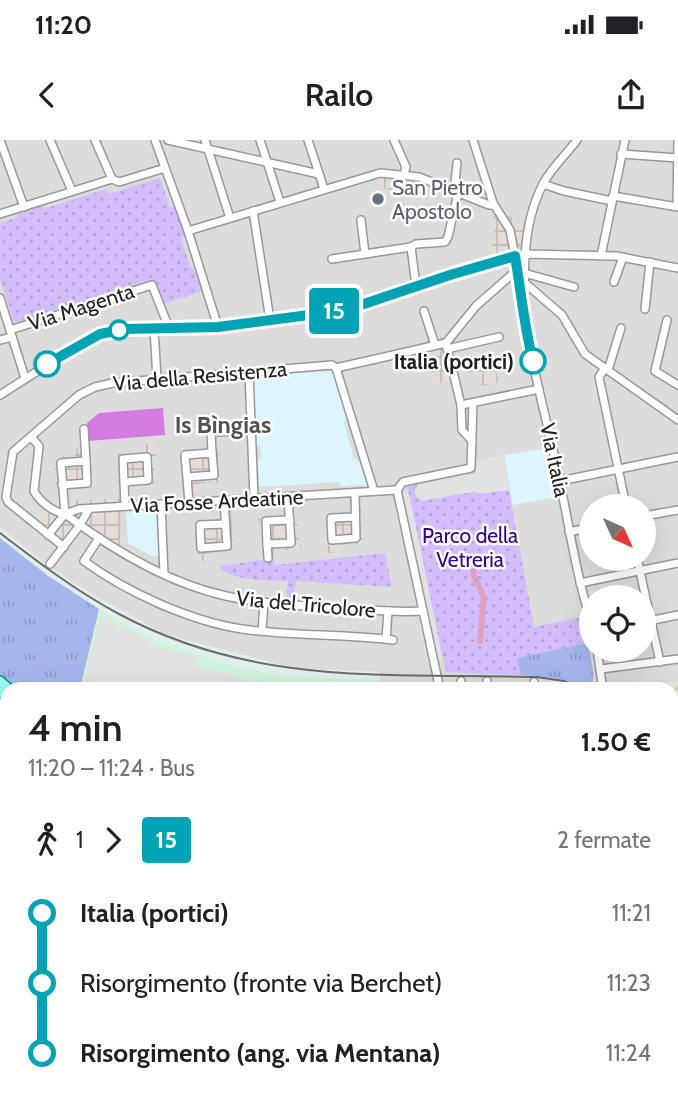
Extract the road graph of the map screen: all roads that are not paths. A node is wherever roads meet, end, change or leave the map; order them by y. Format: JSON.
{"nodes":[{"id":1,"x":0,"y":140,"type":"edge"},
{"id":2,"x":50,"y":140,"type":"edge"},
{"id":3,"x":95,"y":140,"type":"edge"},
{"id":4,"x":155,"y":140,"type":"edge"},
{"id":5,"x":168,"y":140,"type":"edge"},
{"id":6,"x":260,"y":140,"type":"edge"},
{"id":7,"x":308,"y":140,"type":"edge"},
{"id":8,"x":394,"y":140,"type":"edge"},
{"id":9,"x":473,"y":140,"type":"edge"},
{"id":10,"x":576,"y":140,"type":"edge"},
{"id":11,"x":625,"y":140,"type":"edge"},
{"id":12,"x":678,"y":140,"type":"edge"},
{"id":13,"x":207,"y":144,"type":"edge"},
{"id":14,"x":621,"y":154,"type":"junction"},
{"id":15,"x":678,"y":158,"type":"edge"},
{"id":16,"x":267,"y":162,"type":"junction"},
{"id":17,"x":457,"y":163,"type":"dead end"},
{"id":18,"x":165,"y":168,"type":"junction"},
{"id":19,"x":319,"y":174,"type":"junction"},
{"id":20,"x":404,"y":174,"type":"junction"},
{"id":21,"x":112,"y":179,"type":"junction"},
{"id":22,"x":543,"y":184,"type":"junction"},
{"id":23,"x":324,"y":189,"type":"junction"},
{"id":24,"x":72,"y":191,"type":"junction"},
{"id":25,"x":456,"y":192,"type":"junction"},
{"id":26,"x":613,"y":199,"type":"junction"},
{"id":27,"x":280,"y":202,"type":"junction"},
{"id":28,"x":494,"y":205,"type":"junction"},
{"id":29,"x":24,"y":206,"type":"junction"},
{"id":30,"x":677,"y":206,"type":"edge"},
{"id":31,"x":253,"y":211,"type":"junction"},
{"id":32,"x":0,"y":214,"type":"edge"},
{"id":33,"x":230,"y":218,"type":"junction"},
{"id":34,"x":361,"y":220,"type":"dead end"},
{"id":35,"x":510,"y":230,"type":"junction"},
{"id":36,"x":188,"y":231,"type":"junction"},
{"id":37,"x":527,"y":231,"type":"junction"},
{"id":38,"x":411,"y":247,"type":"junction"},
{"id":39,"x":365,"y":254,"type":"junction"},
{"id":40,"x":525,"y":254,"type":"junction"},
{"id":41,"x":515,"y":256,"type":"junction"},
{"id":42,"x":601,"y":256,"type":"junction"},
{"id":43,"x":623,"y":257,"type":"junction"},
{"id":44,"x":332,"y":259,"type":"dead end"},
{"id":45,"x":650,"y":262,"type":"junction"},
{"id":46,"x":678,"y":268,"type":"edge"},
{"id":47,"x":521,"y":272,"type":"junction"},
{"id":48,"x":614,"y":282,"type":"dead end"},
{"id":49,"x":525,"y":283,"type":"junction"},
{"id":50,"x":416,"y":286,"type":"junction"},
{"id":51,"x":574,"y":287,"type":"dead end"},
{"id":52,"x":523,"y":295,"type":"junction"},
{"id":53,"x":0,"y":299,"type":"edge"},
{"id":54,"x":645,"y":309,"type":"dead end"},
{"id":55,"x":424,"y":311,"type":"dead end"},
{"id":56,"x":270,"y":320,"type":"junction"},
{"id":57,"x":667,"y":320,"type":"dead end"},
{"id":58,"x":218,"y":327,"type":"junction"},
{"id":59,"x":154,"y":328,"type":"junction"},
{"id":60,"x":169,"y":328,"type":"junction"},
{"id":61,"x":621,"y":328,"type":"dead end"},
{"id":62,"x":11,"y":333,"type":"junction"},
{"id":63,"x":499,"y":337,"type":"dead end"},
{"id":64,"x":0,"y":341,"type":"edge"},
{"id":65,"x":435,"y":345,"type":"junction"},
{"id":66,"x":447,"y":346,"type":"junction"},
{"id":67,"x":336,"y":368,"type":"junction"},
{"id":68,"x":606,"y":369,"type":"junction"},
{"id":69,"x":249,"y":372,"type":"junction"},
{"id":70,"x":25,"y":378,"type":"junction"},
{"id":71,"x":157,"y":379,"type":"junction"},
{"id":72,"x":678,"y":385,"type":"edge"},
{"id":73,"x":540,"y":389,"type":"junction"},
{"id":74,"x":0,"y":395,"type":"edge"},
{"id":75,"x":473,"y":403,"type":"junction"},
{"id":76,"x":461,"y":405,"type":"junction"},
{"id":77,"x":678,"y":420,"type":"edge"},
{"id":78,"x":84,"y":429,"type":"dead end"},
{"id":79,"x":251,"y":431,"type":"junction"},
{"id":80,"x":31,"y":437,"type":"junction"},
{"id":81,"x":472,"y":441,"type":"junction"},
{"id":82,"x":212,"y":453,"type":"junction"},
{"id":83,"x":678,"y":457,"type":"edge"},
{"id":84,"x":86,"y":461,"type":"junction"},
{"id":85,"x":618,"y":470,"type":"junction"},
{"id":86,"x":187,"y":477,"type":"junction"},
{"id":87,"x":124,"y":481,"type":"junction"},
{"id":88,"x":560,"y":481,"type":"junction"},
{"id":89,"x":62,"y":485,"type":"junction"},
{"id":90,"x":397,"y":490,"type":"junction"},
{"id":91,"x":374,"y":491,"type":"junction"},
{"id":92,"x":355,"y":493,"type":"junction"},
{"id":93,"x":623,"y":494,"type":"edge"},
{"id":94,"x":288,"y":497,"type":"junction"},
{"id":95,"x":254,"y":498,"type":"junction"},
{"id":96,"x":224,"y":500,"type":"junction"},
{"id":97,"x":189,"y":502,"type":"junction"},
{"id":98,"x":161,"y":504,"type":"junction"},
{"id":99,"x":125,"y":506,"type":"junction"},
{"id":100,"x":89,"y":509,"type":"junction"},
{"id":101,"x":678,"y":510,"type":"edge"},
{"id":102,"x":65,"y":514,"type":"junction"},
{"id":103,"x":656,"y":514,"type":"edge"},
{"id":104,"x":355,"y":517,"type":"junction"},
{"id":105,"x":290,"y":520,"type":"junction"},
{"id":106,"x":225,"y":524,"type":"junction"},
{"id":107,"x":80,"y":525,"type":"junction"},
{"id":108,"x":579,"y":530,"type":"edge"},
{"id":109,"x":569,"y":532,"type":"junction"},
{"id":110,"x":48,"y":535,"type":"junction"},
{"id":111,"x":99,"y":538,"type":"junction"},
{"id":112,"x":267,"y":544,"type":"junction"},
{"id":113,"x":64,"y":547,"type":"junction"},
{"id":114,"x":268,"y":558,"type":"dead end"},
{"id":115,"x":678,"y":563,"type":"edge"},
{"id":116,"x":50,"y":564,"type":"dead end"},
{"id":117,"x":656,"y":568,"type":"edge"},
{"id":118,"x":640,"y":571,"type":"joint"},
{"id":119,"x":164,"y":574,"type":"junction"},
{"id":120,"x":580,"y":583,"type":"joint"},
{"id":121,"x":642,"y":585,"type":"edge"},
{"id":122,"x":264,"y":603,"type":"junction"},
{"id":123,"x":388,"y":611,"type":"junction"},
{"id":124,"x":423,"y":611,"type":"junction"},
{"id":125,"x":678,"y":615,"type":"edge"},
{"id":126,"x":656,"y":619,"type":"edge"},
{"id":127,"x":262,"y":631,"type":"junction"},
{"id":128,"x":656,"y":649,"type":"edge"},
{"id":129,"x":678,"y":659,"type":"edge"},
{"id":130,"x":600,"y":662,"type":"edge"},
{"id":131,"x":660,"y":662,"type":"junction"},
{"id":132,"x":601,"y":669,"type":"junction"},
{"id":133,"x":438,"y":682,"type":"edge"},
{"id":134,"x":602,"y":682,"type":"edge"}],
"edges":[{"from":1,"to":29,"type":"street"},
{"from":2,"to":24,"type":"street"},
{"from":3,"to":21,"type":"street"},
{"from":4,"to":18,"type":"street"},
{"from":5,"to":13,"type":"street"},
{"from":6,"to":16,"type":"street"},
{"from":7,"to":19,"type":"street"},
{"from":8,"to":20,"type":"street"},
{"from":9,"to":28,"type":"street"},
{"from":10,"to":22,"type":"street"},
{"from":11,"to":14,"type":"street"},
{"from":12,"to":15,"type":"street"},
{"from":13,"to":16,"type":"street"},
{"from":13,"to":33,"type":"street"},
{"from":14,"to":15,"type":"street"},
{"from":14,"to":26,"type":"street"},
{"from":15,"to":30,"type":"street"},
{"from":16,"to":19,"type":"street"},
{"from":16,"to":27,"type":"street"},
{"from":17,"to":25,"type":"street"},
{"from":18,"to":21,"type":"street"},
{"from":18,"to":36,"type":"street"},
{"from":19,"to":23,"type":"street"},
{"from":20,"to":23,"type":"street"},
{"from":20,"to":25,"type":"street"},
{"from":21,"to":24,"type":"street"},
{"from":22,"to":26,"type":"street"},
{"from":22,"to":37,"type":"street"},
{"from":23,"to":27,"type":"street"},
{"from":24,"to":29,"type":"street"},
{"from":25,"to":28,"type":"street"},
{"from":25,"to":38,"type":"street"},
{"from":26,"to":30,"type":"street"},
{"from":26,"to":42,"type":"street"},
{"from":27,"to":31,"type":"street"},
{"from":28,"to":35,"type":"street"},
{"from":29,"to":32,"type":"street"},
{"from":31,"to":33,"type":"street"},
{"from":31,"to":56,"type":"street"},
{"from":33,"to":36,"type":"street"},
{"from":34,"to":39,"type":"street"},
{"from":35,"to":37,"type":"street"},
{"from":35,"to":41,"type":"street"},
{"from":36,"to":58,"type":"street"},
{"from":37,"to":40,"type":"street"},
{"from":38,"to":39,"type":"street"},
{"from":38,"to":50,"type":"street"},
{"from":39,"to":44,"type":"street"},
{"from":40,"to":41,"type":"street"},
{"from":40,"to":42,"type":"street"},
{"from":40,"to":47,"type":"street"},
{"from":41,"to":47,"type":"street"},
{"from":41,"to":50,"type":"street"},
{"from":42,"to":43,"type":"street"},
{"from":43,"to":45,"type":"street"},
{"from":43,"to":48,"type":"street"},
{"from":45,"to":46,"type":"street"},
{"from":45,"to":54,"type":"street"},
{"from":47,"to":49,"type":"street"},
{"from":47,"to":51,"type":"street"},
{"from":47,"to":52,"type":"street"},
{"from":47,"to":66,"type":"street"},
{"from":49,"to":52,"type":"street"},
{"from":49,"to":68,"type":"street"},
{"from":50,"to":56,"type":"street"},
{"from":52,"to":73,"type":"street","name":"Via Italia"},
{"from":53,"to":62,"type":"street"},
{"from":55,"to":65,"type":"street"},
{"from":56,"to":58,"type":"street"},
{"from":57,"to":72,"type":"street"},
{"from":58,"to":60,"type":"street"},
{"from":59,"to":60,"type":"street"},
{"from":59,"to":70,"type":"street"},
{"from":59,"to":71,"type":"street"},
{"from":60,"to":62,"type":"street","name":"Via Magenta"},
{"from":61,"to":68,"type":"street"},
{"from":62,"to":64,"type":"street","name":"Via Magenta"},
{"from":62,"to":70,"type":"street"},
{"from":63,"to":66,"type":"street","name":"Via della Resistenza"},
{"from":65,"to":66,"type":"street","name":"Via della Resistenza"},
{"from":65,"to":67,"type":"street","name":"Via della Resistenza"},
{"from":66,"to":76,"type":"street"},
{"from":67,"to":69,"type":"street","name":"Via della Resistenza"},
{"from":67,"to":91,"type":"street"},
{"from":68,"to":77,"type":"street"},
{"from":68,"to":85,"type":"street"},
{"from":69,"to":71,"type":"street","name":"Via della Resistenza"},
{"from":69,"to":79,"type":"street"},
{"from":70,"to":74,"type":"street"},
{"from":71,"to":80,"type":"street","name":"Via della Resistenza"},
{"from":73,"to":75,"type":"street"},
{"from":73,"to":88,"type":"street","name":"Via Italia"},
{"from":75,"to":76,"type":"street"},
{"from":75,"to":81,"type":"street"},
{"from":76,"to":81,"type":"street"},
{"from":78,"to":84,"type":"street"},
{"from":79,"to":82,"type":"street"},
{"from":79,"to":95,"type":"street"},
{"from":80,"to":102,"type":"street"},
{"from":80,"to":110,"type":"street","name":"Via della Resistenza"},
{"from":81,"to":90,"type":"street"},
{"from":82,"to":86,"type":"street"},
{"from":82,"to":86,"type":"street"},
{"from":83,"to":85,"type":"street"},
{"from":84,"to":89,"type":"street"},
{"from":84,"to":89,"type":"street"},
{"from":85,"to":88,"type":"street"},
{"from":85,"to":93,"type":"street"},
{"from":86,"to":97,"type":"street"},
{"from":87,"to":87,"type":"street"},
{"from":87,"to":99,"type":"street"},
{"from":88,"to":109,"type":"street","name":"Via Italia"},
{"from":89,"to":102,"type":"street"},
{"from":90,"to":91,"type":"street","name":"Via Fosse Ardeatine"},
{"from":90,"to":124,"type":"street"},
{"from":91,"to":92,"type":"street","name":"Via Fosse Ardeatine"},
{"from":92,"to":94,"type":"street","name":"Via Fosse Ardeatine"},
{"from":92,"to":104,"type":"street"},
{"from":94,"to":95,"type":"street","name":"Via Fosse Ardeatine"},
{"from":94,"to":105,"type":"street"},
{"from":95,"to":96,"type":"street","name":"Via Fosse Ardeatine"},
{"from":96,"to":97,"type":"street","name":"Via Fosse Ardeatine"},
{"from":96,"to":106,"type":"street"},
{"from":97,"to":98,"type":"street","name":"Via Fosse Ardeatine"},
{"from":98,"to":99,"type":"street","name":"Via Fosse Ardeatine"},
{"from":98,"to":119,"type":"street"},
{"from":99,"to":100,"type":"street","name":"Via Fosse Ardeatine"},
{"from":100,"to":102,"type":"street","name":"Via Fosse Ardeatine"},
{"from":100,"to":107,"type":"street"},
{"from":101,"to":103,"type":"street"},
{"from":102,"to":107,"type":"street"},
{"from":102,"to":110,"type":"street"},
{"from":104,"to":104,"type":"street"},
{"from":105,"to":112,"type":"street"},
{"from":105,"to":112,"type":"street"},
{"from":106,"to":106,"type":"street"},
{"from":107,"to":111,"type":"street","name":"Via del Tricolore"},
{"from":107,"to":113,"type":"street"},
{"from":108,"to":109,"type":"street"},
{"from":109,"to":120,"type":"street","name":"Via Italia"},
{"from":110,"to":113,"type":"street","name":"Via della Resistenza"},
{"from":111,"to":119,"type":"street","name":"Via del Tricolore"},
{"from":111,"to":127,"type":"street"},
{"from":112,"to":114,"type":"street"},
{"from":113,"to":116,"type":"street"},
{"from":115,"to":117,"type":"street"},
{"from":118,"to":120,"type":"street"},
{"from":118,"to":121,"type":"street"},
{"from":119,"to":122,"type":"street","name":"Via del Tricolore"},
{"from":122,"to":123,"type":"street","name":"Via del Tricolore"},
{"from":122,"to":127,"type":"street"},
{"from":123,"to":124,"type":"street","name":"Via del Tricolore"},
{"from":123,"to":127,"type":"street"},
{"from":124,"to":133,"type":"street"},
{"from":125,"to":126,"type":"street"},
{"from":128,"to":131,"type":"street"},
{"from":129,"to":131,"type":"street"},
{"from":130,"to":132,"type":"street"},
{"from":131,"to":132,"type":"street"},
{"from":132,"to":134,"type":"street"}]}
